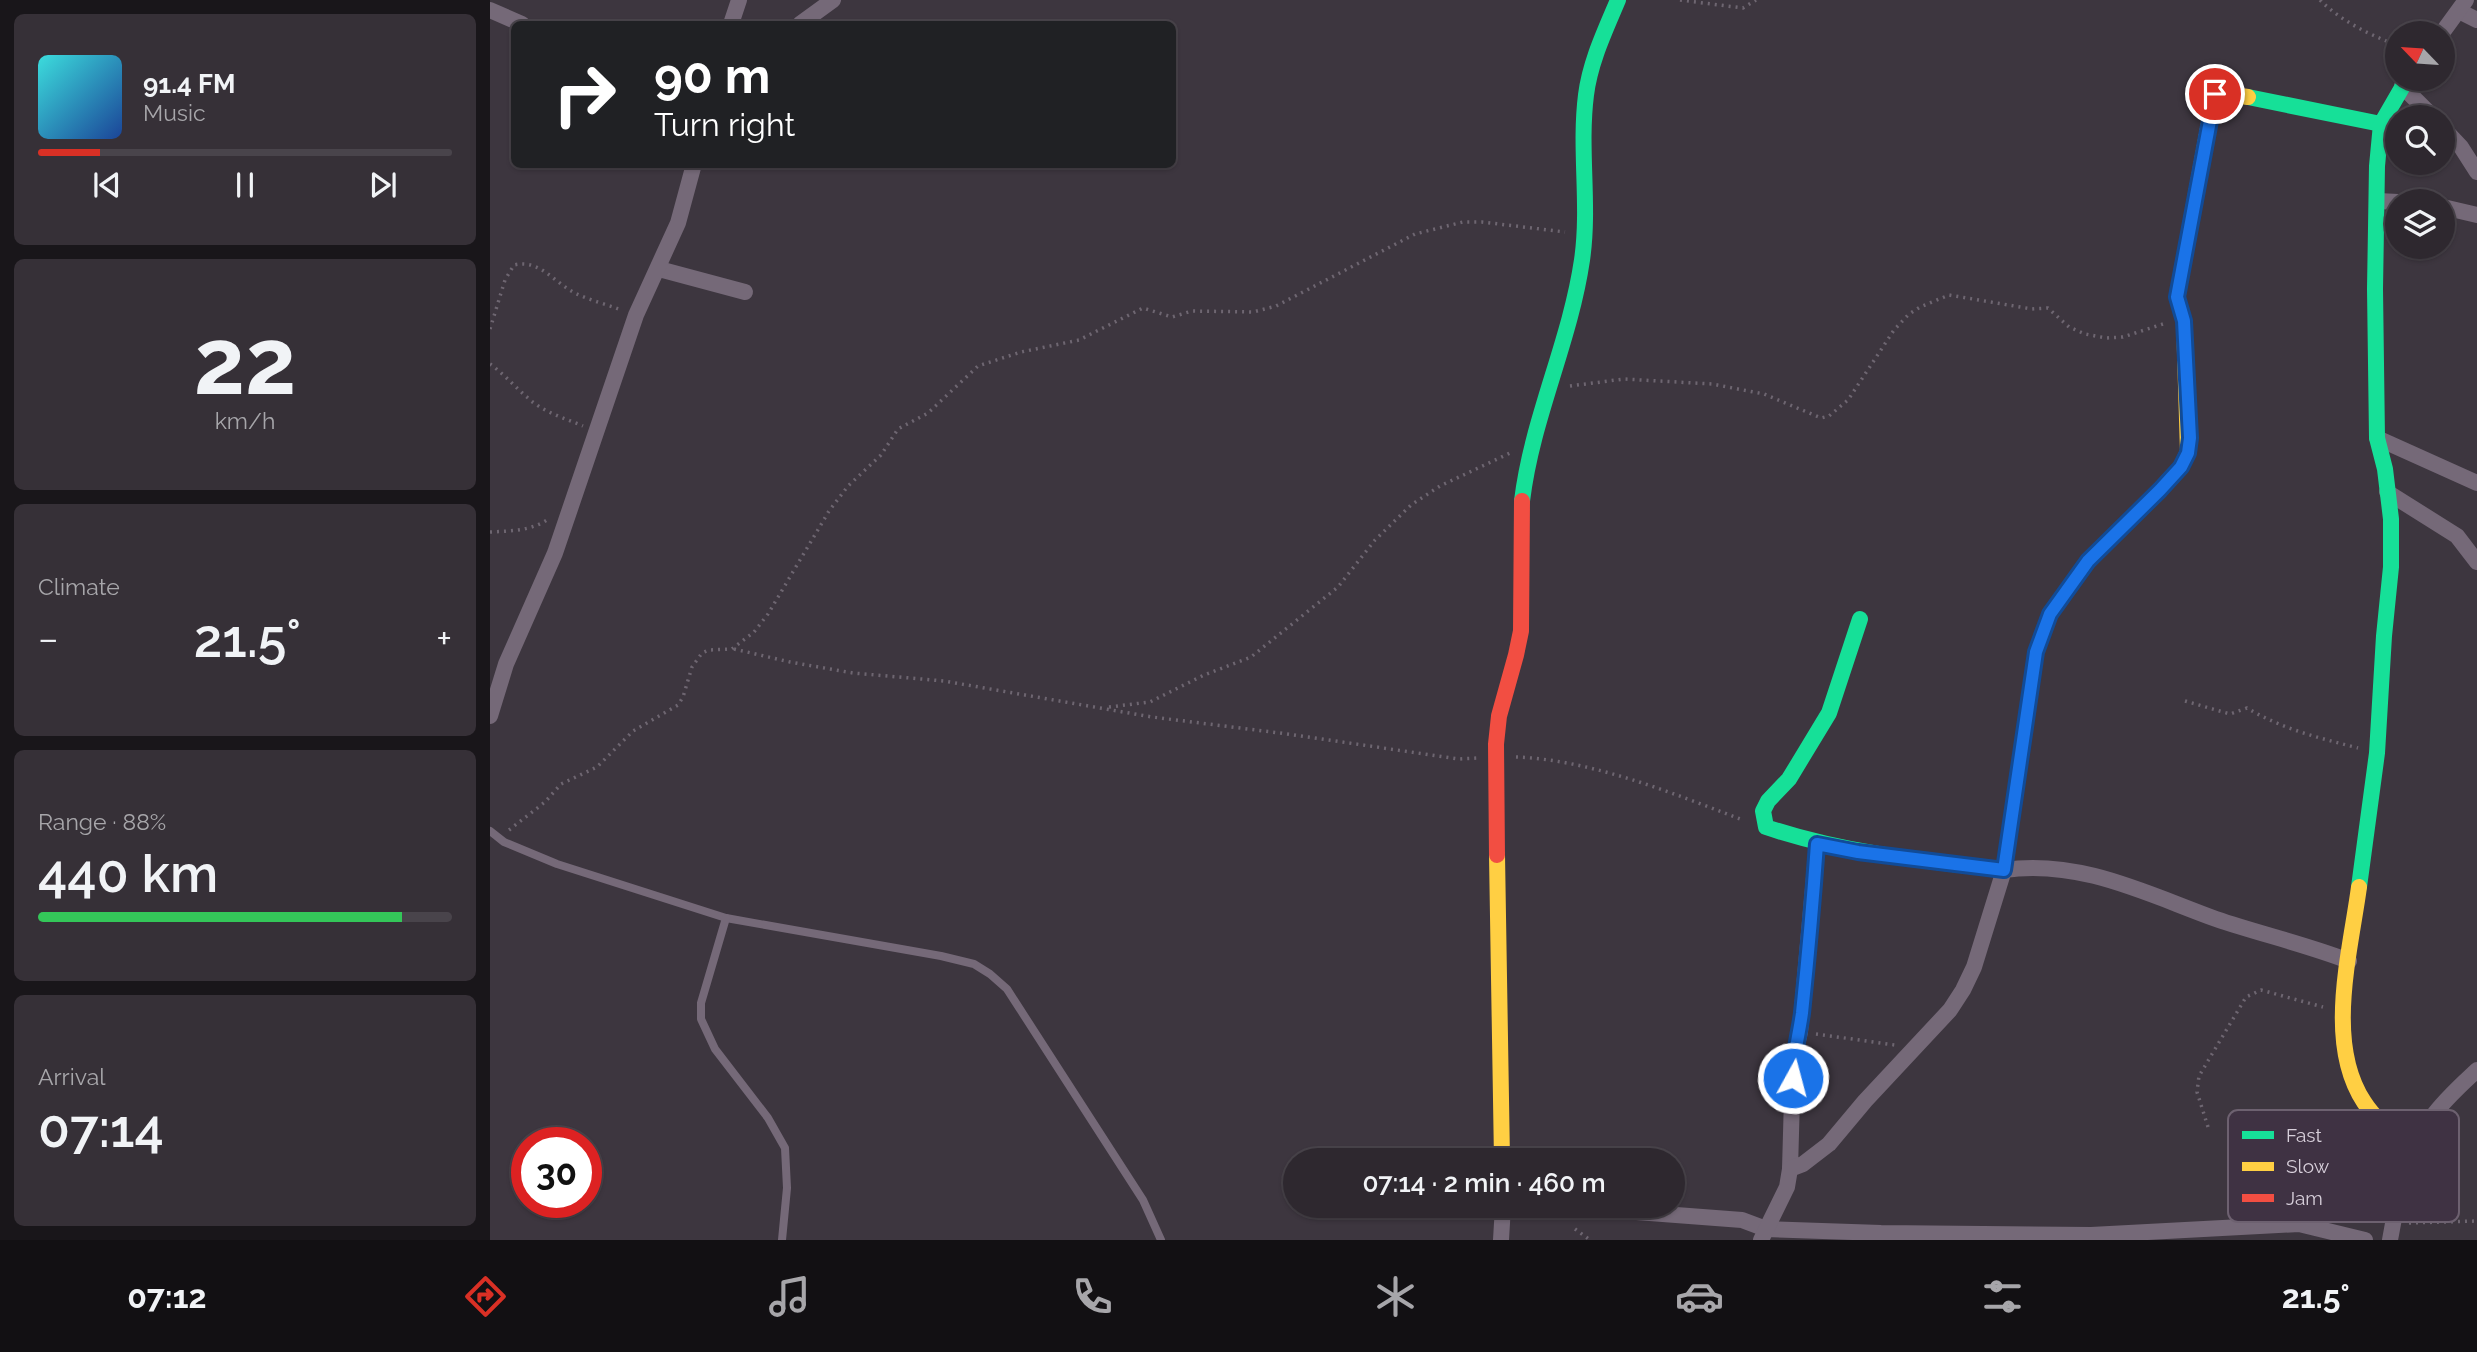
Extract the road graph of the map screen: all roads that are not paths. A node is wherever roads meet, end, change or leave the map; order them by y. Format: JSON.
{"nodes":[{"id":1,"x":738,"y":0,"type":"edge"},
{"id":2,"x":833,"y":0,"type":"edge"},
{"id":3,"x":1618,"y":0,"type":"edge"},
{"id":4,"x":2463,"y":6,"type":"edge"},
{"id":5,"x":490,"y":10,"type":"edge"},
{"id":6,"x":2477,"y":20,"type":"edge"},
{"id":7,"x":515,"y":21,"type":"edge"},
{"id":8,"x":732,"y":21,"type":"edge"},
{"id":9,"x":804,"y":21,"type":"edge"},
{"id":10,"x":2451,"y":21,"type":"edge"},
{"id":11,"x":2399,"y":91,"type":"edge"},
{"id":12,"x":2412,"y":91,"type":"edge"},
{"id":13,"x":2423,"y":105,"type":"edge"},
{"id":14,"x":2382,"y":124,"type":"junction"},
{"id":15,"x":2455,"y":140,"type":"edge"},
{"id":16,"x":693,"y":168,"type":"edge"},
{"id":17,"x":2477,"y":172,"type":"edge"},
{"id":18,"x":2378,"y":201,"type":"junction"},
{"id":19,"x":2385,"y":201,"type":"edge"},
{"id":20,"x":2455,"y":210,"type":"edge"},
{"id":21,"x":2477,"y":215,"type":"edge"},
{"id":22,"x":659,"y":270,"type":"junction"},
{"id":23,"x":745,"y":292,"type":"dead end"},
{"id":24,"x":2377,"y":438,"type":"junction"},
{"id":25,"x":2477,"y":483,"type":"edge"},
{"id":26,"x":2387,"y":492,"type":"junction"},
{"id":27,"x":2477,"y":562,"type":"edge"},
{"id":28,"x":1860,"y":619,"type":"dead end"},
{"id":29,"x":490,"y":716,"type":"edge"},
{"id":30,"x":490,"y":831,"type":"edge"},
{"id":31,"x":1817,"y":844,"type":"junction"},
{"id":32,"x":2004,"y":870,"type":"junction"},
{"id":33,"x":726,"y":918,"type":"junction"},
{"id":34,"x":2349,"y":961,"type":"junction"},
{"id":35,"x":2477,"y":1070,"type":"edge"},
{"id":36,"x":2370,"y":1110,"type":"edge"},
{"id":37,"x":2438,"y":1110,"type":"edge"},
{"id":38,"x":1502,"y":1148,"type":"edge"},
{"id":39,"x":1790,"y":1169,"type":"junction"},
{"id":40,"x":1685,"y":1216,"type":"edge"},
{"id":41,"x":1502,"y":1218,"type":"edge"},
{"id":42,"x":1764,"y":1235,"type":"edge"},
{"id":43,"x":782,"y":1240,"type":"edge"},
{"id":44,"x":1161,"y":1240,"type":"edge"},
{"id":45,"x":1501,"y":1240,"type":"edge"},
{"id":46,"x":2365,"y":1240,"type":"edge"}],
"edges":[{"from":1,"to":8,"type":"street"},
{"from":2,"to":9,"type":"street"},
{"from":3,"to":38,"type":"street"},
{"from":4,"to":6,"type":"street"},
{"from":4,"to":10,"type":"street"},
{"from":5,"to":7,"type":"street"},
{"from":11,"to":14,"type":"street"},
{"from":12,"to":13,"type":"street"},
{"from":14,"to":18,"type":"street"},
{"from":14,"to":32,"type":"street"},
{"from":15,"to":17,"type":"street"},
{"from":16,"to":22,"type":"street"},
{"from":18,"to":19,"type":"street"},
{"from":18,"to":24,"type":"street"},
{"from":20,"to":21,"type":"street"},
{"from":22,"to":23,"type":"street"},
{"from":22,"to":29,"type":"street"},
{"from":24,"to":25,"type":"street"},
{"from":24,"to":26,"type":"street"},
{"from":26,"to":27,"type":"street"},
{"from":26,"to":34,"type":"street"},
{"from":28,"to":31,"type":"street"},
{"from":30,"to":33,"type":"lane"},
{"from":31,"to":32,"type":"street"},
{"from":31,"to":39,"type":"street"},
{"from":32,"to":34,"type":"street"},
{"from":32,"to":39,"type":"street"},
{"from":33,"to":43,"type":"lane"},
{"from":33,"to":44,"type":"lane"},
{"from":34,"to":36,"type":"street"},
{"from":35,"to":37,"type":"street"},
{"from":39,"to":42,"type":"street"},
{"from":40,"to":42,"type":"street"},
{"from":41,"to":45,"type":"street"},
{"from":42,"to":46,"type":"street"}]}
